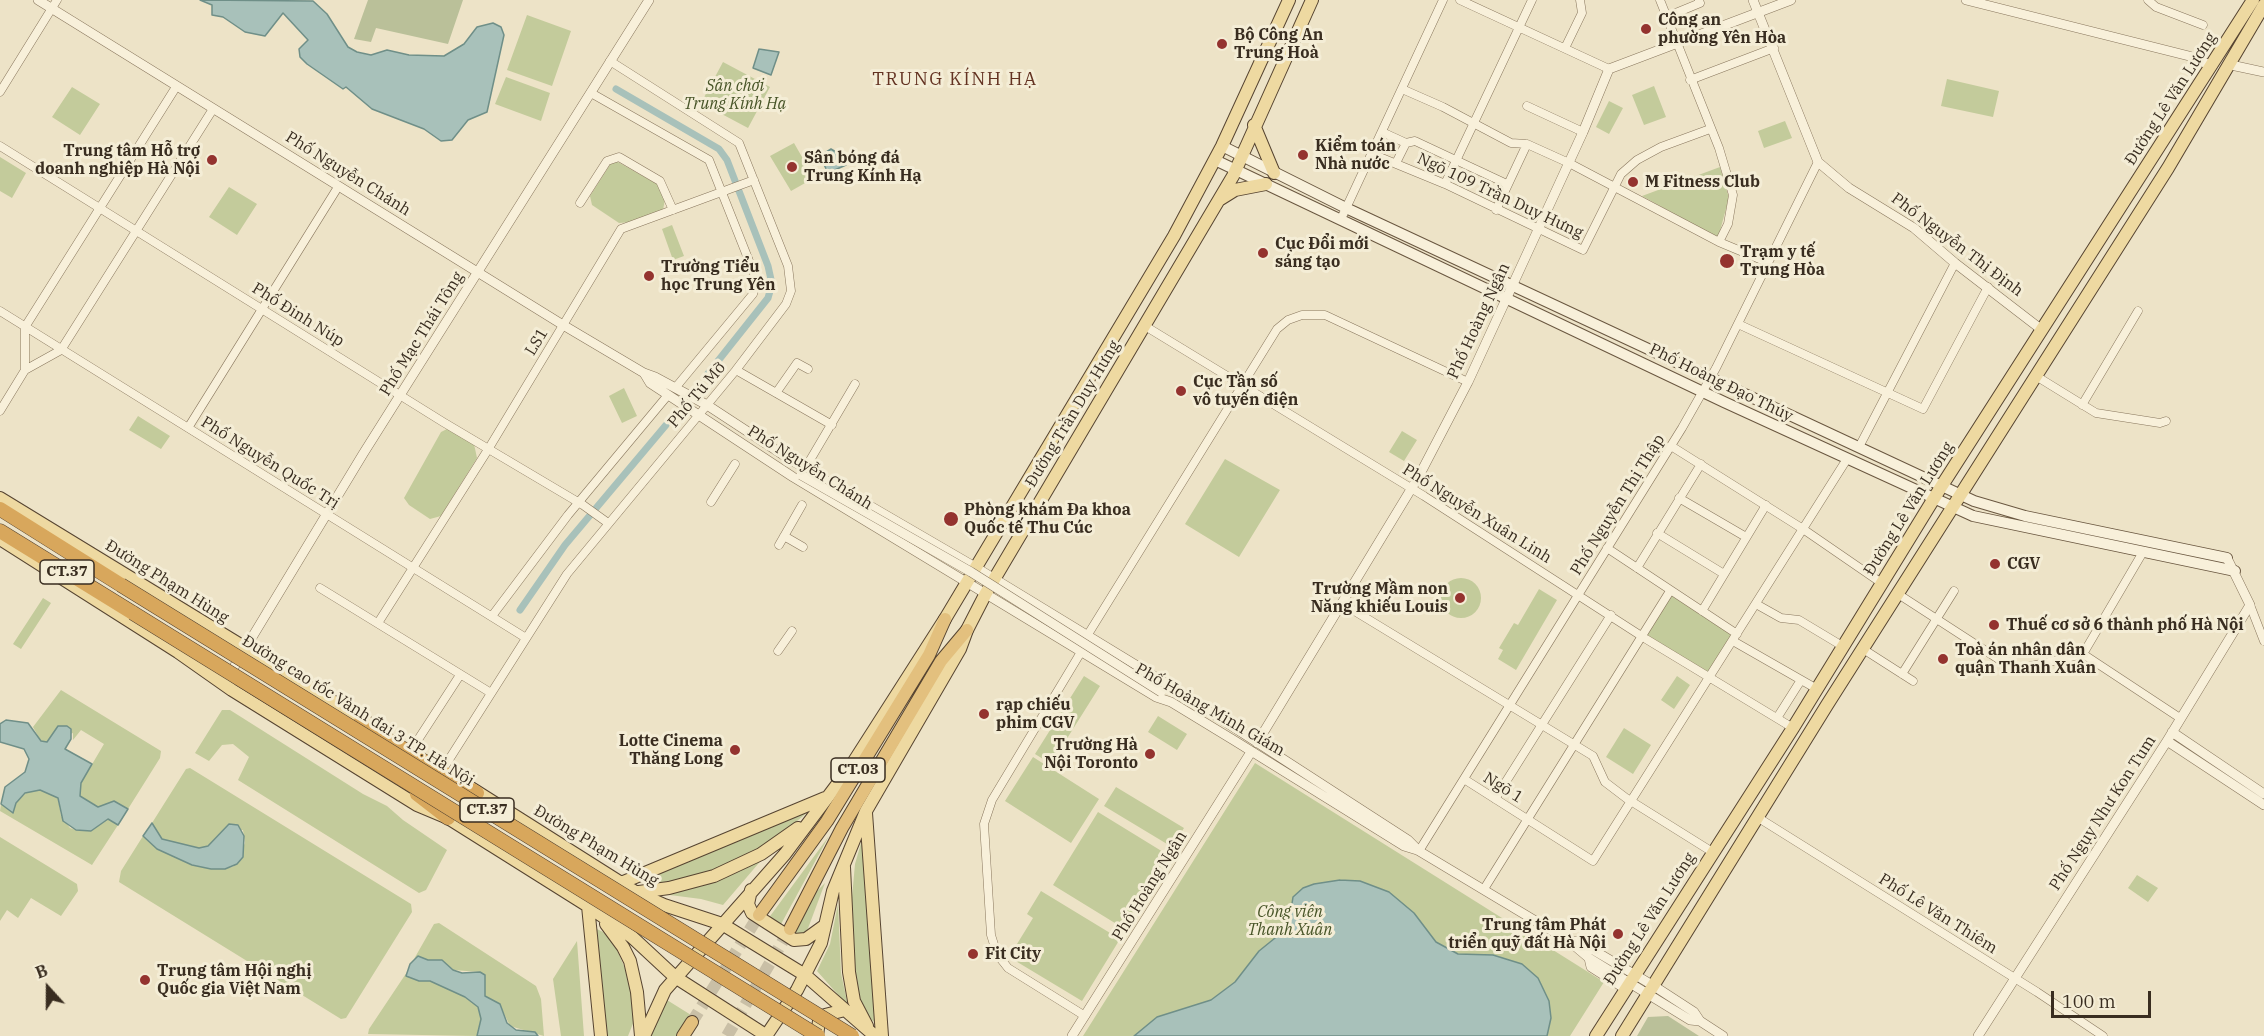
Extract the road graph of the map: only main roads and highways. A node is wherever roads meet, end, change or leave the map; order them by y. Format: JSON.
{"nodes":[{"id":1,"x":1289,"y":0,"type":"edge"},
{"id":2,"x":2253,"y":0,"type":"edge"},
{"id":3,"x":1308,"y":1,"type":"edge"},
{"id":4,"x":2264,"y":5,"type":"edge"},
{"id":5,"x":1254,"y":124,"type":"junction"},
{"id":6,"x":1222,"y":146,"type":"junction"},
{"id":7,"x":1241,"y":156,"type":"junction"},
{"id":8,"x":1215,"y":160,"type":"junction"},
{"id":9,"x":1235,"y":170,"type":"junction"},
{"id":10,"x":1270,"y":178,"type":"junction"},
{"id":11,"x":1216,"y":203,"type":"junction"},
{"id":12,"x":2084,"y":264,"type":"junction"},
{"id":13,"x":2101,"y":272,"type":"junction"},
{"id":14,"x":1045,"y":451,"type":"junction"},
{"id":15,"x":1062,"y":462,"type":"junction"},
{"id":16,"x":1941,"y":487,"type":"junction"},
{"id":17,"x":1962,"y":495,"type":"junction"},
{"id":18,"x":0,"y":498,"type":"edge"},
{"id":19,"x":1934,"y":499,"type":"junction"},
{"id":20,"x":1953,"y":508,"type":"junction"},
{"id":21,"x":0,"y":509,"type":"edge"},
{"id":22,"x":2025,"y":516,"type":"junction"},
{"id":23,"x":2022,"y":528,"type":"junction"},
{"id":24,"x":0,"y":531,"type":"edge"},
{"id":25,"x":0,"y":539,"type":"edge"},
{"id":26,"x":2146,"y":547,"type":"junction"},
{"id":27,"x":2227,"y":558,"type":"road end"},
{"id":28,"x":2235,"y":571,"type":"road end"},
{"id":29,"x":121,"y":585,"type":"junction"},
{"id":30,"x":133,"y":613,"type":"junction"},
{"id":31,"x":945,"y":618,"type":"junction"},
{"id":32,"x":967,"y":630,"type":"junction"},
{"id":33,"x":477,"y":793,"type":"junction"},
{"id":34,"x":828,"y":796,"type":"junction"},
{"id":35,"x":866,"y":811,"type":"junction"},
{"id":36,"x":813,"y":815,"type":"junction"},
{"id":37,"x":448,"y":818,"type":"junction"},
{"id":38,"x":844,"y":860,"type":"junction"},
{"id":39,"x":621,"y":883,"type":"junction"},
{"id":40,"x":751,"y":889,"type":"junction"},
{"id":41,"x":637,"y":893,"type":"junction"},
{"id":42,"x":664,"y":905,"type":"junction"},
{"id":43,"x":588,"y":906,"type":"junction"},
{"id":44,"x":600,"y":915,"type":"junction"},
{"id":45,"x":759,"y":915,"type":"tunnel mouth"},
{"id":46,"x":722,"y":924,"type":"junction"},
{"id":47,"x":824,"y":927,"type":"junction"},
{"id":48,"x":790,"y":929,"type":"tunnel mouth"},
{"id":49,"x":632,"y":937,"type":"junction"},
{"id":50,"x":805,"y":975,"type":"junction"},
{"id":51,"x":675,"y":977,"type":"junction"},
{"id":52,"x":845,"y":1010,"type":"junction"},
{"id":53,"x":692,"y":1022,"type":"tunnel mouth"},
{"id":54,"x":876,"y":1035,"type":"edge"},
{"id":55,"x":601,"y":1036,"type":"edge"},
{"id":56,"x":643,"y":1036,"type":"edge"},
{"id":57,"x":683,"y":1036,"type":"edge"},
{"id":58,"x":766,"y":1036,"type":"edge"},
{"id":59,"x":818,"y":1036,"type":"edge"},
{"id":60,"x":852,"y":1036,"type":"edge"},
{"id":61,"x":1596,"y":1036,"type":"edge"},
{"id":62,"x":1622,"y":1036,"type":"edge"}],
"edges":[{"from":1,"to":6,"type":"main road","name":"Đường Trần Duy Hưng"},
{"from":2,"to":12,"type":"main road","name":"Đường Lê Văn Lương"},
{"from":3,"to":5,"type":"main road","name":"Đường Trần Duy Hưng"},
{"from":4,"to":13,"type":"main road","name":"Đường Lê Văn Lương"},
{"from":5,"to":7,"type":"main road","name":"Đường Trần Duy Hưng"},
{"from":5,"to":10,"type":"main road"},
{"from":6,"to":7,"type":"main road","name":"Phố Hoàng Đạo Thúy"},
{"from":6,"to":8,"type":"main road","name":"Đường Trần Duy Hưng"},
{"from":7,"to":9,"type":"main road","name":"Đường Trần Duy Hưng"},
{"from":7,"to":10,"type":"main road","name":"Phố Hoàng Đạo Thúy"},
{"from":8,"to":9,"type":"main road","name":"Phố Hoàng Đạo Thúy"},
{"from":8,"to":14,"type":"main road","name":"Đường Trần Duy Hưng"},
{"from":9,"to":10,"type":"main road","name":"Phố Hoàng Đạo Thúy"},
{"from":9,"to":11,"type":"main road","name":"Đường Trần Duy Hưng"},
{"from":10,"to":11,"type":"main road"},
{"from":10,"to":16,"type":"main road","name":"Phố Hoàng Đạo Thúy"},
{"from":10,"to":19,"type":"main road","name":"Phố Hoàng Đạo Thúy"},
{"from":11,"to":15,"type":"main road","name":"Đường Trần Duy Hưng"},
{"from":12,"to":13,"type":"main road"},
{"from":12,"to":16,"type":"main road","name":"Đường Lê Văn Lương"},
{"from":13,"to":17,"type":"main road","name":"Đường Lê Văn Lương"},
{"from":14,"to":15,"type":"main road"},
{"from":14,"to":31,"type":"main road","name":"Đường Trần Duy Hưng"},
{"from":15,"to":32,"type":"main road","name":"Đường Trần Duy Hưng"},
{"from":16,"to":17,"type":"main road","name":"Phố Hoàng Đạo Thúy"},
{"from":16,"to":19,"type":"main road","name":"Đường Lê Văn Lương"},
{"from":17,"to":20,"type":"main road","name":"Đường Lê Văn Lương"},
{"from":17,"to":22,"type":"main road","name":"Phố Hoàng Đạo Thúy"},
{"from":18,"to":33,"type":"main road","name":"Đường Phạm Hùng"},
{"from":19,"to":20,"type":"main road","name":"Phố Hoàng Đạo Thúy"},
{"from":19,"to":61,"type":"main road","name":"Đường Lê Văn Lương"},
{"from":20,"to":23,"type":"main road","name":"Phố Hoàng Đạo Thúy"},
{"from":20,"to":62,"type":"main road","name":"Đường Lê Văn Lương"},
{"from":21,"to":29,"type":"highway","name":"Đường cao tốc Vành đai 3 TP. Hà Nội","number":"CT.37"},
{"from":22,"to":23,"type":"main road"},
{"from":22,"to":26,"type":"main road","name":"Phố Hoàng Đạo Thúy"},
{"from":23,"to":26,"type":"main road","name":"Phố Hoàng Đạo Thúy"},
{"from":24,"to":30,"type":"highway","name":"Đường cao tốc Vành đai 3 TP. Hà Nội","number":"CT.37"},
{"from":25,"to":37,"type":"main road"},
{"from":26,"to":27,"type":"main road","name":"Phố Hoàng Đạo Thúy"},
{"from":26,"to":28,"type":"main road","name":"Phố Hoàng Đạo Thúy"},
{"from":29,"to":33,"type":"highway","bridge":true},
{"from":29,"to":60,"type":"highway","name":"Đường cao tốc Vành đai 3 TP. Hà Nội","number":"CT.37","bridge":true},
{"from":30,"to":37,"type":"highway","bridge":true},
{"from":30,"to":59,"type":"highway","name":"Đường cao tốc Vành đai 3 TP. Hà Nội","number":"CT.37","bridge":true},
{"from":31,"to":34,"type":"main road","name":"Đường Trần Duy Hưng"},
{"from":31,"to":45,"type":"highway","number":"CT.03"},
{"from":32,"to":35,"type":"main road","name":"Đường Trần Duy Hưng"},
{"from":32,"to":48,"type":"highway","number":"CT.03"},
{"from":33,"to":39,"type":"main road","name":"Đường Phạm Hùng"},
{"from":34,"to":36,"type":"main road","name":"Đường Trần Duy Hưng"},
{"from":34,"to":39,"type":"main road"},
{"from":35,"to":38,"type":"main road","name":"Đường Trần Duy Hưng"},
{"from":35,"to":54,"type":"main road"},
{"from":36,"to":40,"type":"main road","name":"Đường Trần Duy Hưng"},
{"from":36,"to":41,"type":"main road"},
{"from":37,"to":43,"type":"main road"},
{"from":38,"to":47,"type":"main road","name":"Đường Trần Duy Hưng"},
{"from":38,"to":54,"type":"main road"},
{"from":39,"to":41,"type":"main road","name":"Đường Phạm Hùng"},
{"from":40,"to":46,"type":"main road","name":"Đường Trần Duy Hưng"},
{"from":40,"to":47,"type":"main road"},
{"from":41,"to":42,"type":"main road","name":"Đường Phạm Hùng"},
{"from":42,"to":46,"type":"main road","name":"Đường Phạm Hùng"},
{"from":42,"to":49,"type":"main road"},
{"from":43,"to":44,"type":"main road"},
{"from":43,"to":55,"type":"main road"},
{"from":44,"to":49,"type":"main road"},
{"from":44,"to":56,"type":"main road"},
{"from":46,"to":50,"type":"main road","name":"Đường Phạm Hùng"},
{"from":46,"to":51,"type":"main road","name":"Đường Trần Duy Hưng"},
{"from":47,"to":50,"type":"main road","name":"Đường Trần Duy Hưng"},
{"from":49,"to":51,"type":"main road"},
{"from":50,"to":52,"type":"main road","name":"Đường Phạm Hùng"},
{"from":50,"to":58,"type":"main road","name":"Đường Trần Duy Hưng"},
{"from":51,"to":56,"type":"main road","name":"Đường Trần Duy Hưng"},
{"from":51,"to":58,"type":"main road"},
{"from":52,"to":54,"type":"main road","name":"Đường Phạm Hùng"},
{"from":52,"to":59,"type":"main road"},
{"from":53,"to":57,"type":"highway"}]}
